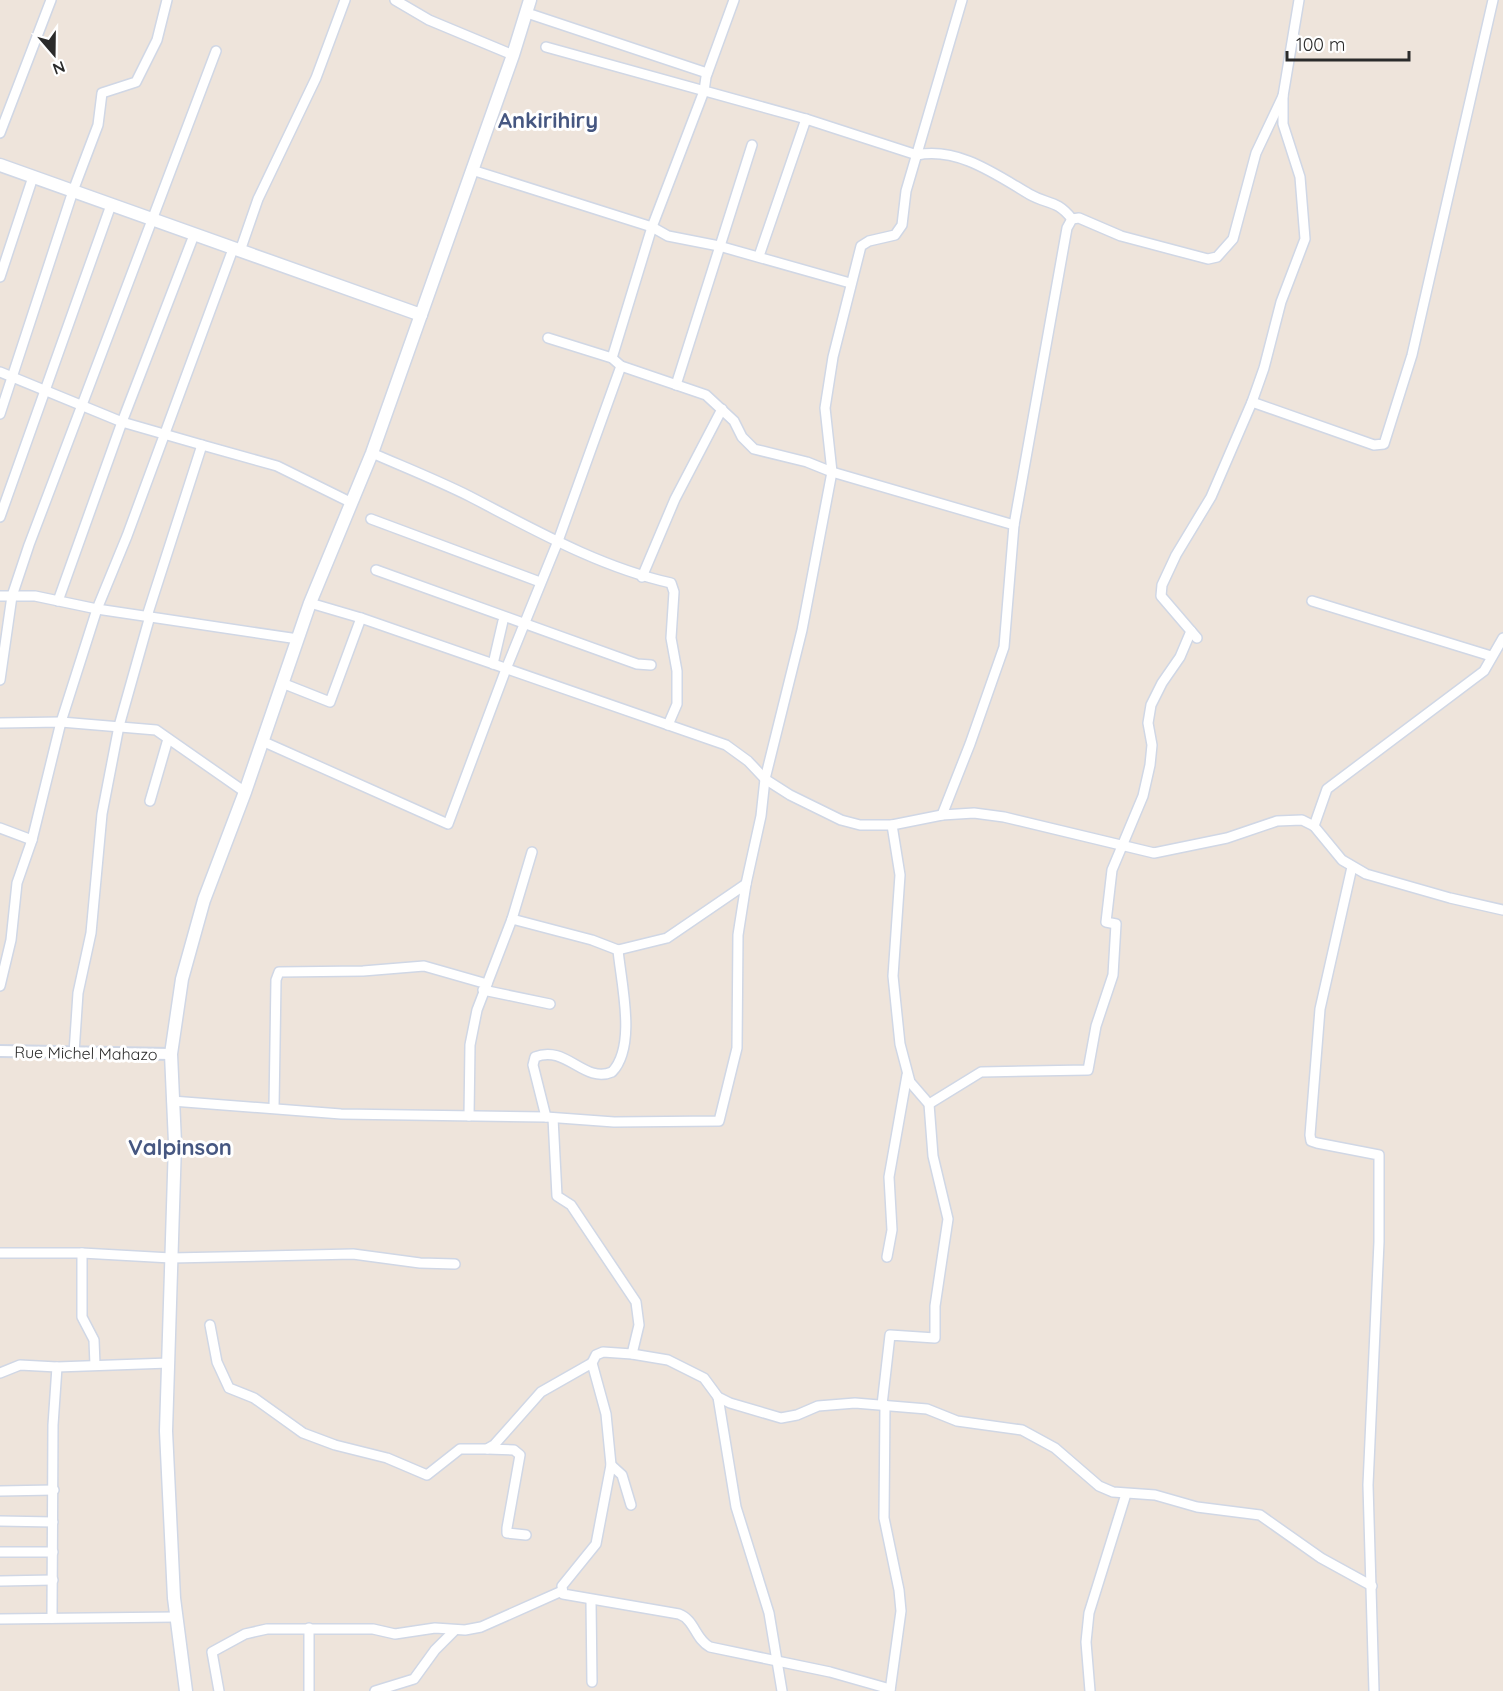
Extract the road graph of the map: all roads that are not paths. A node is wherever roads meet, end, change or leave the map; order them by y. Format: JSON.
{"nodes":[{"id":1,"x":51,"y":0,"type":"edge"},
{"id":2,"x":167,"y":0,"type":"edge"},
{"id":3,"x":345,"y":0,"type":"edge"},
{"id":4,"x":395,"y":0,"type":"edge"},
{"id":5,"x":530,"y":0,"type":"edge"},
{"id":6,"x":734,"y":0,"type":"edge"},
{"id":7,"x":962,"y":0,"type":"edge"},
{"id":8,"x":1299,"y":0,"type":"edge"},
{"id":9,"x":1493,"y":0,"type":"edge"},
{"id":10,"x":527,"y":13,"type":"junction"},
{"id":11,"x":546,"y":47,"type":"dead end"},
{"id":12,"x":216,"y":51,"type":"dead end"},
{"id":13,"x":513,"y":55,"type":"junction"},
{"id":14,"x":707,"y":73,"type":"junction"},
{"id":15,"x":704,"y":91,"type":"junction"},
{"id":16,"x":1283,"y":96,"type":"junction"},
{"id":17,"x":806,"y":119,"type":"junction"},
{"id":18,"x":0,"y":134,"type":"edge"},
{"id":19,"x":752,"y":145,"type":"dead end"},
{"id":20,"x":916,"y":155,"type":"junction"},
{"id":21,"x":0,"y":165,"type":"edge"},
{"id":22,"x":472,"y":170,"type":"junction"},
{"id":23,"x":33,"y":177,"type":"junction"},
{"id":24,"x":73,"y":191,"type":"junction"},
{"id":25,"x":111,"y":205,"type":"junction"},
{"id":26,"x":151,"y":219,"type":"junction"},
{"id":27,"x":1072,"y":219,"type":"junction"},
{"id":28,"x":652,"y":227,"type":"junction"},
{"id":29,"x":194,"y":235,"type":"junction"},
{"id":30,"x":719,"y":246,"type":"junction"},
{"id":31,"x":236,"y":250,"type":"junction"},
{"id":32,"x":759,"y":256,"type":"junction"},
{"id":33,"x":0,"y":277,"type":"edge"},
{"id":34,"x":850,"y":283,"type":"junction"},
{"id":35,"x":421,"y":315,"type":"junction"},
{"id":36,"x":548,"y":338,"type":"dead end"},
{"id":37,"x":612,"y":358,"type":"junction"},
{"id":38,"x":621,"y":366,"type":"junction"},
{"id":39,"x":0,"y":372,"type":"edge"},
{"id":40,"x":13,"y":377,"type":"junction"},
{"id":41,"x":676,"y":385,"type":"junction"},
{"id":42,"x":45,"y":389,"type":"junction"},
{"id":43,"x":1252,"y":402,"type":"junction"},
{"id":44,"x":83,"y":406,"type":"junction"},
{"id":45,"x":722,"y":409,"type":"junction"},
{"id":46,"x":0,"y":414,"type":"edge"},
{"id":47,"x":122,"y":422,"type":"junction"},
{"id":48,"x":163,"y":435,"type":"junction"},
{"id":49,"x":202,"y":445,"type":"junction"},
{"id":50,"x":372,"y":453,"type":"junction"},
{"id":51,"x":832,"y":472,"type":"junction"},
{"id":52,"x":350,"y":502,"type":"junction"},
{"id":53,"x":0,"y":517,"type":"edge"},
{"id":54,"x":371,"y":519,"type":"dead end"},
{"id":55,"x":1014,"y":525,"type":"junction"},
{"id":56,"x":558,"y":541,"type":"junction"},
{"id":57,"x":376,"y":570,"type":"dead end"},
{"id":58,"x":642,"y":577,"type":"junction"},
{"id":59,"x":540,"y":582,"type":"junction"},
{"id":60,"x":0,"y":596,"type":"edge"},
{"id":61,"x":12,"y":596,"type":"junction"},
{"id":62,"x":58,"y":601,"type":"junction"},
{"id":63,"x":1312,"y":601,"type":"dead end"},
{"id":64,"x":310,"y":603,"type":"junction"},
{"id":65,"x":97,"y":609,"type":"junction"},
{"id":66,"x":149,"y":616,"type":"junction"},
{"id":67,"x":361,"y":618,"type":"junction"},
{"id":68,"x":503,"y":621,"type":"dead end"},
{"id":69,"x":524,"y":622,"type":"junction"},
{"id":70,"x":1503,"y":638,"type":"edge"},
{"id":71,"x":298,"y":639,"type":"junction"},
{"id":72,"x":1491,"y":656,"type":"junction"},
{"id":73,"x":493,"y":664,"type":"junction"},
{"id":74,"x":651,"y":665,"type":"dead end"},
{"id":75,"x":506,"y":669,"type":"junction"},
{"id":76,"x":0,"y":680,"type":"edge"},
{"id":77,"x":282,"y":683,"type":"junction"},
{"id":78,"x":61,"y":722,"type":"junction"},
{"id":79,"x":0,"y":723,"type":"edge"},
{"id":80,"x":668,"y":725,"type":"junction"},
{"id":81,"x":119,"y":726,"type":"junction"},
{"id":82,"x":168,"y":739,"type":"junction"},
{"id":83,"x":262,"y":741,"type":"junction"},
{"id":84,"x":765,"y":779,"type":"junction"},
{"id":85,"x":245,"y":792,"type":"junction"},
{"id":86,"x":150,"y":801,"type":"dead end"},
{"id":87,"x":942,"y":815,"type":"junction"},
{"id":88,"x":892,"y":825,"type":"junction"},
{"id":89,"x":1314,"y":826,"type":"junction"},
{"id":90,"x":0,"y":828,"type":"edge"},
{"id":91,"x":32,"y":840,"type":"junction"},
{"id":92,"x":1119,"y":847,"type":"junction"},
{"id":93,"x":532,"y":852,"type":"dead end"},
{"id":94,"x":1352,"y":867,"type":"junction"},
{"id":95,"x":746,"y":884,"type":"junction"},
{"id":96,"x":1503,"y":910,"type":"edge"},
{"id":97,"x":512,"y":919,"type":"junction"},
{"id":98,"x":618,"y":950,"type":"junction"},
{"id":99,"x":0,"y":986,"type":"edge"},
{"id":100,"x":485,"y":987,"type":"junction"},
{"id":101,"x":550,"y":1004,"type":"dead end"},
{"id":102,"x":0,"y":1051,"type":"edge"},
{"id":103,"x":74,"y":1053,"type":"junction"},
{"id":104,"x":171,"y":1054,"type":"junction"},
{"id":105,"x":907,"y":1075,"type":"junction"},
{"id":106,"x":172,"y":1101,"type":"junction"},
{"id":107,"x":929,"y":1104,"type":"junction"},
{"id":108,"x":273,"y":1108,"type":"junction"},
{"id":109,"x":469,"y":1116,"type":"junction"},
{"id":110,"x":549,"y":1118,"type":"junction"},
{"id":111,"x":0,"y":1253,"type":"edge"},
{"id":112,"x":82,"y":1253,"type":"junction"},
{"id":113,"x":887,"y":1257,"type":"dead end"},
{"id":114,"x":171,"y":1258,"type":"junction"},
{"id":115,"x":455,"y":1264,"type":"dead end"},
{"id":116,"x":210,"y":1325,"type":"dead end"},
{"id":117,"x":632,"y":1353,"type":"junction"},
{"id":118,"x":169,"y":1363,"type":"junction"},
{"id":119,"x":592,"y":1363,"type":"junction"},
{"id":120,"x":95,"y":1365,"type":"junction"},
{"id":121,"x":57,"y":1367,"type":"junction"},
{"id":122,"x":0,"y":1373,"type":"edge"},
{"id":123,"x":718,"y":1396,"type":"junction"},
{"id":124,"x":883,"y":1405,"type":"junction"},
{"id":125,"x":487,"y":1449,"type":"junction"},
{"id":126,"x":611,"y":1465,"type":"junction"},
{"id":127,"x":54,"y":1490,"type":"junction"},
{"id":128,"x":0,"y":1491,"type":"edge"},
{"id":129,"x":1126,"y":1494,"type":"junction"},
{"id":130,"x":631,"y":1504,"type":"dead end"},
{"id":131,"x":0,"y":1521,"type":"edge"},
{"id":132,"x":53,"y":1522,"type":"junction"},
{"id":133,"x":526,"y":1535,"type":"dead end"},
{"id":134,"x":53,"y":1551,"type":"junction"},
{"id":135,"x":0,"y":1552,"type":"edge"},
{"id":136,"x":53,"y":1580,"type":"junction"},
{"id":137,"x":1,"y":1581,"type":"edge"},
{"id":138,"x":1372,"y":1586,"type":"junction"},
{"id":139,"x":561,"y":1591,"type":"junction"},
{"id":140,"x":591,"y":1601,"type":"junction"},
{"id":141,"x":176,"y":1617,"type":"junction"},
{"id":142,"x":52,"y":1618,"type":"junction"},
{"id":143,"x":0,"y":1619,"type":"edge"},
{"id":144,"x":309,"y":1628,"type":"junction"},
{"id":145,"x":455,"y":1630,"type":"junction"},
{"id":146,"x":778,"y":1660,"type":"junction"},
{"id":147,"x":592,"y":1682,"type":"dead end"},
{"id":148,"x":890,"y":1690,"type":"edge"},
{"id":149,"x":186,"y":1691,"type":"edge"},
{"id":150,"x":219,"y":1691,"type":"edge"},
{"id":151,"x":309,"y":1691,"type":"edge"},
{"id":152,"x":375,"y":1691,"type":"edge"},
{"id":153,"x":782,"y":1691,"type":"edge"},
{"id":154,"x":1090,"y":1691,"type":"edge"},
{"id":155,"x":1374,"y":1691,"type":"edge"}],
"edges":[{"from":1,"to":18,"type":"street"},
{"from":2,"to":24,"type":"street"},
{"from":3,"to":31,"type":"street"},
{"from":4,"to":13,"type":"street"},
{"from":5,"to":10,"type":"main road"},
{"from":6,"to":14,"type":"street"},
{"from":7,"to":20,"type":"street"},
{"from":8,"to":16,"type":"street"},
{"from":9,"to":43,"type":"street"},
{"from":10,"to":13,"type":"main road"},
{"from":10,"to":14,"type":"street"},
{"from":11,"to":15,"type":"street"},
{"from":12,"to":26,"type":"street"},
{"from":13,"to":22,"type":"main road"},
{"from":14,"to":15,"type":"street"},
{"from":15,"to":17,"type":"street"},
{"from":15,"to":28,"type":"street"},
{"from":16,"to":27,"type":"street"},
{"from":16,"to":43,"type":"street"},
{"from":17,"to":20,"type":"street"},
{"from":17,"to":32,"type":"street"},
{"from":19,"to":30,"type":"street"},
{"from":20,"to":27,"type":"street"},
{"from":20,"to":34,"type":"street"},
{"from":21,"to":23,"type":"main road"},
{"from":22,"to":28,"type":"street"},
{"from":22,"to":35,"type":"main road"},
{"from":23,"to":24,"type":"main road"},
{"from":23,"to":33,"type":"street"},
{"from":24,"to":25,"type":"main road"},
{"from":24,"to":40,"type":"street"},
{"from":25,"to":26,"type":"main road"},
{"from":25,"to":42,"type":"street"},
{"from":26,"to":29,"type":"main road"},
{"from":26,"to":44,"type":"street"},
{"from":27,"to":55,"type":"street"},
{"from":28,"to":30,"type":"street"},
{"from":28,"to":37,"type":"street"},
{"from":29,"to":31,"type":"main road"},
{"from":29,"to":47,"type":"street"},
{"from":30,"to":32,"type":"street"},
{"from":30,"to":41,"type":"street"},
{"from":31,"to":35,"type":"main road"},
{"from":31,"to":48,"type":"street"},
{"from":32,"to":34,"type":"street"},
{"from":34,"to":51,"type":"street"},
{"from":35,"to":50,"type":"main road"},
{"from":36,"to":37,"type":"street"},
{"from":37,"to":38,"type":"street"},
{"from":38,"to":41,"type":"street"},
{"from":38,"to":56,"type":"street"},
{"from":39,"to":40,"type":"street"},
{"from":40,"to":42,"type":"street"},
{"from":40,"to":46,"type":"street"},
{"from":41,"to":45,"type":"street"},
{"from":42,"to":44,"type":"street"},
{"from":42,"to":53,"type":"street"},
{"from":43,"to":92,"type":"street"},
{"from":44,"to":47,"type":"street"},
{"from":44,"to":61,"type":"street"},
{"from":45,"to":51,"type":"street"},
{"from":45,"to":58,"type":"street"},
{"from":47,"to":48,"type":"street"},
{"from":47,"to":62,"type":"street"},
{"from":48,"to":49,"type":"street"},
{"from":48,"to":65,"type":"street"},
{"from":49,"to":52,"type":"street"},
{"from":49,"to":66,"type":"street"},
{"from":50,"to":52,"type":"main road"},
{"from":50,"to":56,"type":"street"},
{"from":51,"to":55,"type":"street"},
{"from":51,"to":84,"type":"street"},
{"from":52,"to":64,"type":"main road"},
{"from":54,"to":59,"type":"street"},
{"from":55,"to":87,"type":"street"},
{"from":56,"to":58,"type":"street"},
{"from":56,"to":59,"type":"street"},
{"from":57,"to":69,"type":"street"},
{"from":58,"to":80,"type":"street"},
{"from":59,"to":69,"type":"street"},
{"from":60,"to":61,"type":"street"},
{"from":61,"to":62,"type":"street"},
{"from":61,"to":76,"type":"street"},
{"from":62,"to":65,"type":"street"},
{"from":63,"to":72,"type":"street"},
{"from":64,"to":67,"type":"street"},
{"from":64,"to":71,"type":"main road"},
{"from":65,"to":66,"type":"street"},
{"from":65,"to":78,"type":"street"},
{"from":66,"to":71,"type":"street"},
{"from":66,"to":81,"type":"street"},
{"from":67,"to":73,"type":"street"},
{"from":67,"to":77,"type":"street"},
{"from":68,"to":73,"type":"street"},
{"from":69,"to":74,"type":"street"},
{"from":69,"to":75,"type":"street"},
{"from":70,"to":72,"type":"street"},
{"from":71,"to":77,"type":"main road"},
{"from":72,"to":89,"type":"street"},
{"from":73,"to":75,"type":"street"},
{"from":75,"to":80,"type":"street"},
{"from":75,"to":83,"type":"street"},
{"from":77,"to":83,"type":"main road"},
{"from":78,"to":79,"type":"street"},
{"from":78,"to":81,"type":"street"},
{"from":78,"to":91,"type":"street"},
{"from":80,"to":84,"type":"street"},
{"from":81,"to":82,"type":"street"},
{"from":81,"to":103,"type":"street"},
{"from":82,"to":85,"type":"street"},
{"from":82,"to":86,"type":"street"},
{"from":83,"to":85,"type":"main road"},
{"from":84,"to":88,"type":"street"},
{"from":84,"to":95,"type":"street"},
{"from":85,"to":104,"type":"main road"},
{"from":87,"to":88,"type":"street"},
{"from":87,"to":92,"type":"street"},
{"from":88,"to":105,"type":"street"},
{"from":89,"to":92,"type":"street"},
{"from":89,"to":94,"type":"street"},
{"from":90,"to":91,"type":"street"},
{"from":91,"to":99,"type":"street"},
{"from":92,"to":107,"type":"street"},
{"from":93,"to":97,"type":"street"},
{"from":94,"to":96,"type":"street"},
{"from":94,"to":138,"type":"street"},
{"from":95,"to":98,"type":"street"},
{"from":95,"to":110,"type":"street"},
{"from":97,"to":98,"type":"street"},
{"from":97,"to":100,"type":"street"},
{"from":98,"to":110,"type":"street"},
{"from":100,"to":101,"type":"street"},
{"from":100,"to":108,"type":"street"},
{"from":100,"to":109,"type":"street"},
{"from":102,"to":103,"type":"street","name":"Rue Michel Mahazo"},
{"from":103,"to":104,"type":"street","name":"Rue Michel Mahazo"},
{"from":104,"to":106,"type":"main road"},
{"from":105,"to":107,"type":"street"},
{"from":105,"to":113,"type":"street"},
{"from":106,"to":108,"type":"street"},
{"from":106,"to":114,"type":"main road"},
{"from":107,"to":124,"type":"street"},
{"from":108,"to":109,"type":"street"},
{"from":109,"to":110,"type":"street"},
{"from":110,"to":117,"type":"street"},
{"from":111,"to":112,"type":"street"},
{"from":112,"to":114,"type":"street"},
{"from":112,"to":120,"type":"street"},
{"from":114,"to":115,"type":"street"},
{"from":114,"to":118,"type":"main road"},
{"from":116,"to":125,"type":"street"},
{"from":117,"to":119,"type":"street"},
{"from":117,"to":123,"type":"street"},
{"from":118,"to":120,"type":"street"},
{"from":118,"to":141,"type":"main road"},
{"from":119,"to":125,"type":"street"},
{"from":119,"to":126,"type":"street"},
{"from":120,"to":121,"type":"street"},
{"from":121,"to":122,"type":"street"},
{"from":121,"to":127,"type":"street"},
{"from":123,"to":124,"type":"street"},
{"from":123,"to":146,"type":"street"},
{"from":124,"to":129,"type":"street"},
{"from":124,"to":148,"type":"street"},
{"from":125,"to":133,"type":"street"},
{"from":126,"to":130,"type":"street"},
{"from":126,"to":139,"type":"street"},
{"from":127,"to":128,"type":"street"},
{"from":127,"to":132,"type":"street"},
{"from":129,"to":138,"type":"street"},
{"from":129,"to":154,"type":"street"},
{"from":131,"to":132,"type":"street"},
{"from":132,"to":134,"type":"street"},
{"from":134,"to":135,"type":"street"},
{"from":134,"to":136,"type":"street"},
{"from":136,"to":137,"type":"street"},
{"from":136,"to":142,"type":"street"},
{"from":138,"to":155,"type":"street"},
{"from":139,"to":140,"type":"street"},
{"from":139,"to":145,"type":"street"},
{"from":140,"to":146,"type":"street"},
{"from":140,"to":147,"type":"street"},
{"from":141,"to":142,"type":"street"},
{"from":141,"to":149,"type":"main road"},
{"from":142,"to":143,"type":"street"},
{"from":144,"to":145,"type":"street"},
{"from":144,"to":150,"type":"street"},
{"from":144,"to":151,"type":"street"},
{"from":145,"to":152,"type":"street"},
{"from":146,"to":148,"type":"street"},
{"from":146,"to":153,"type":"street"}]}
